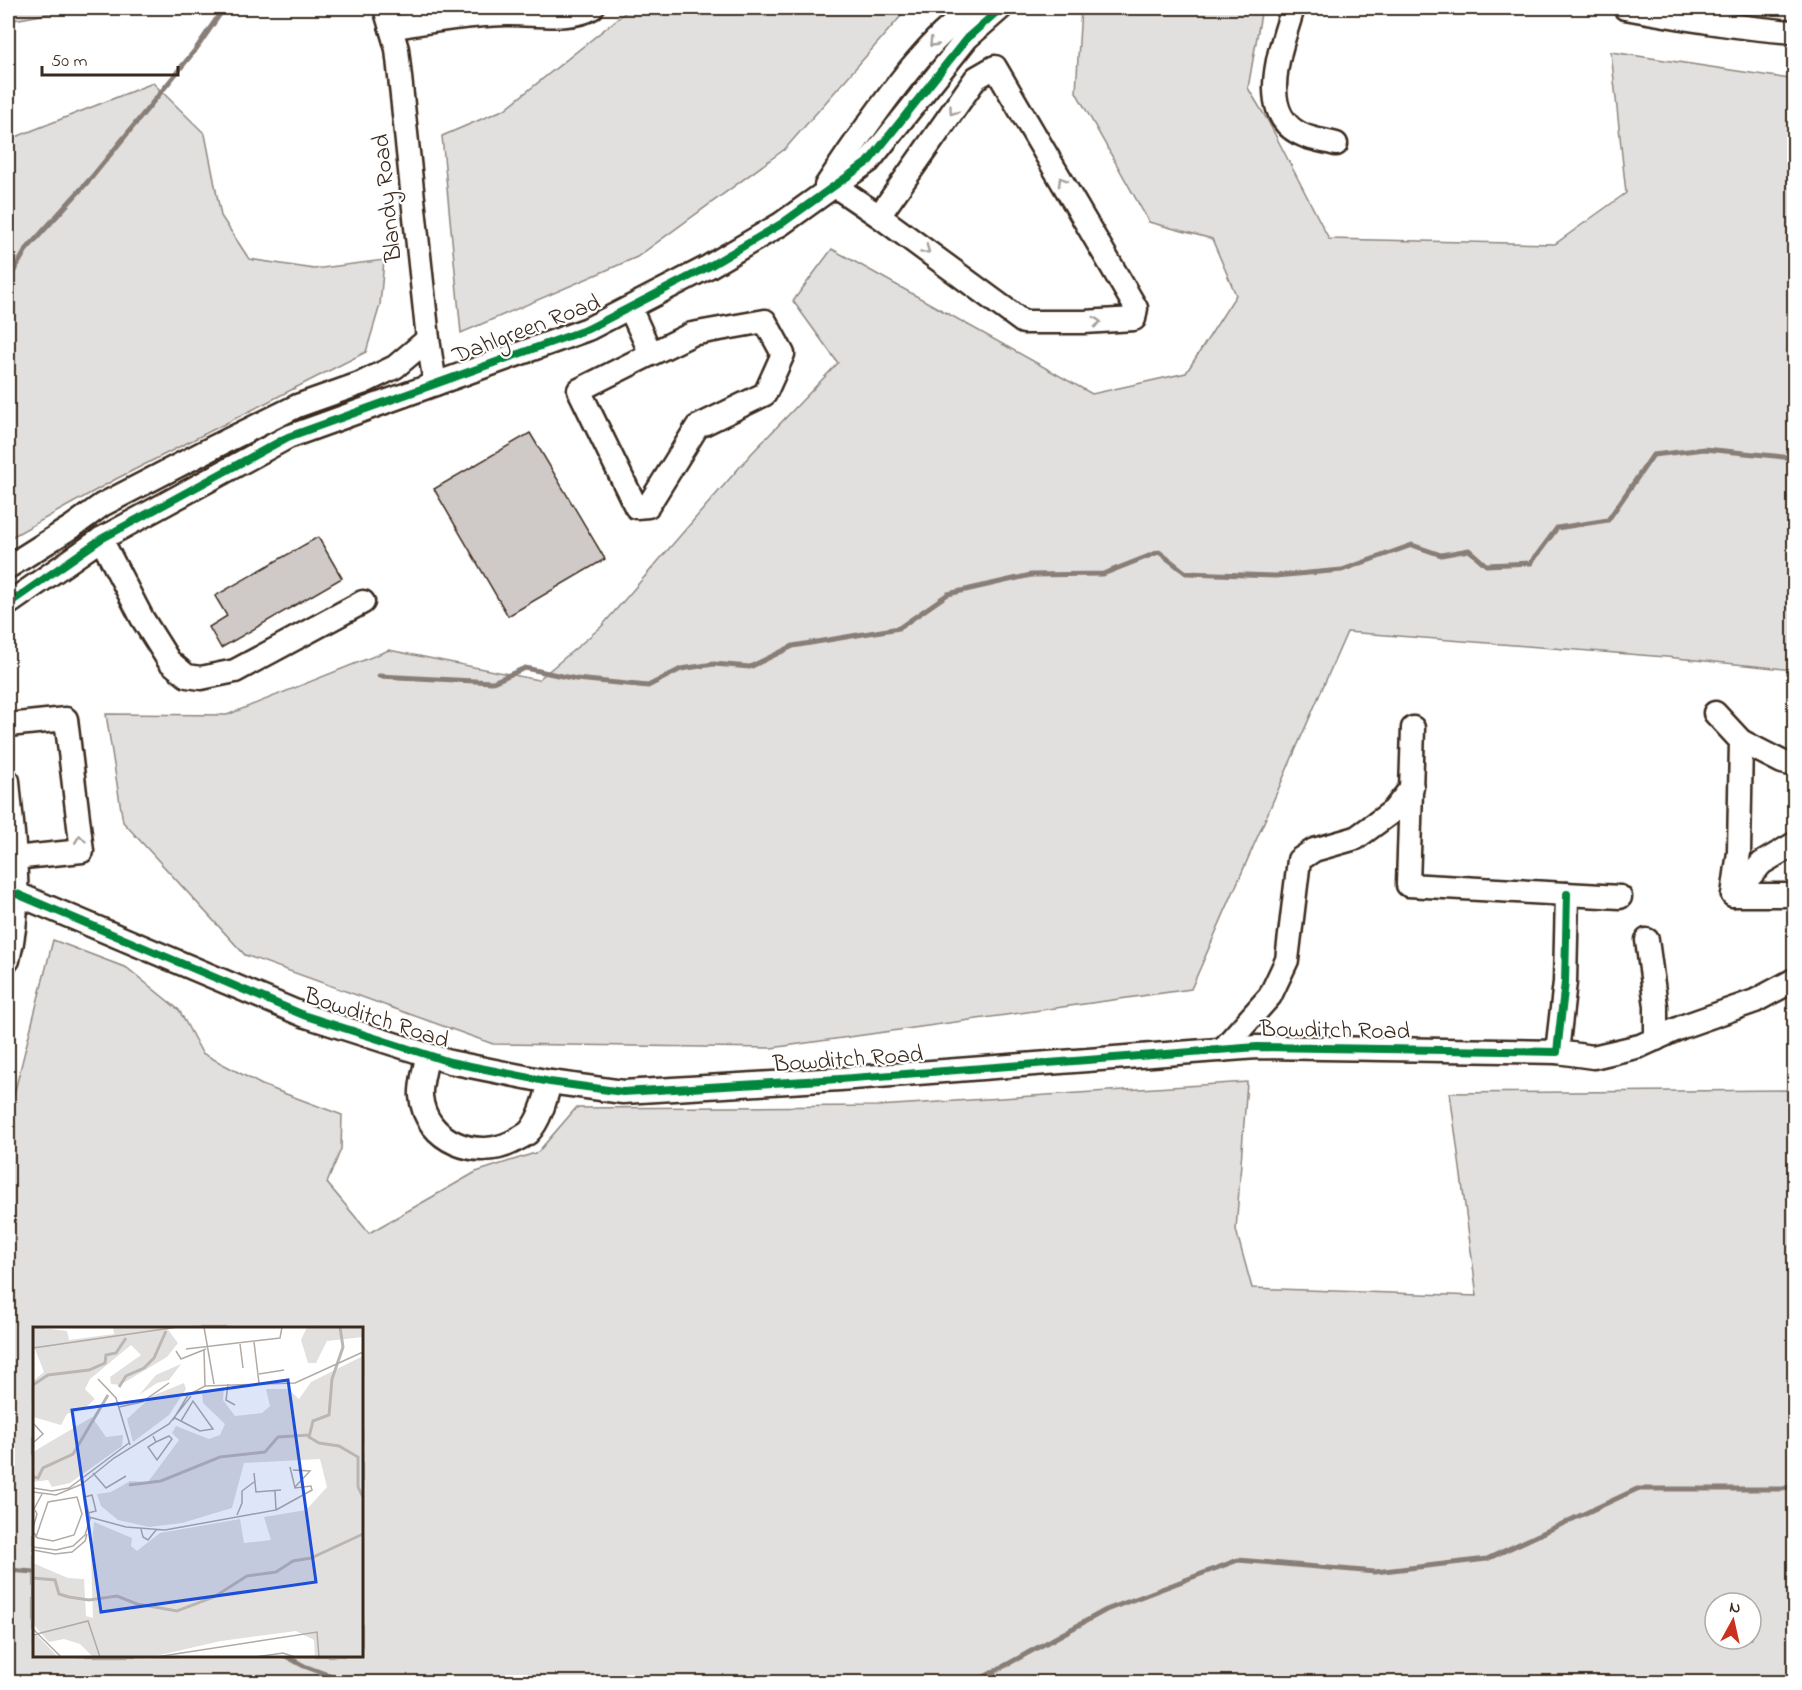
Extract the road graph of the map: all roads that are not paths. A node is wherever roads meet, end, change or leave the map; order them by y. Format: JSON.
{"nodes":[{"id":1,"x":592,"y":8,"type":"edge"},
{"id":2,"x":979,"y":8,"type":"edge"},
{"id":3,"x":1001,"y":8,"type":"edge"},
{"id":4,"x":1293,"y":8,"type":"edge"},
{"id":5,"x":1625,"y":8,"type":"edge"},
{"id":6,"x":388,"y":18,"type":"edge"},
{"id":7,"x":1794,"y":32,"type":"edge"},
{"id":8,"x":1336,"y":144,"type":"dead end"},
{"id":9,"x":826,"y":193,"type":"junction"},
{"id":10,"x":879,"y":216,"type":"junction"},
{"id":11,"x":630,"y":308,"type":"junction"},
{"id":12,"x":428,"y":339,"type":"junction"},
{"id":13,"x":651,"y":354,"type":"junction"},
{"id":14,"x":435,"y":384,"type":"junction"},
{"id":15,"x":101,"y":539,"type":"junction"},
{"id":16,"x":8,"y":567,"type":"edge"},
{"id":17,"x":363,"y":602,"type":"dead end"},
{"id":18,"x":8,"y":604,"type":"edge"},
{"id":19,"x":1715,"y":713,"type":"dead end"},
{"id":20,"x":8,"y":725,"type":"edge"},
{"id":21,"x":1413,"y":728,"type":"dead end"},
{"id":22,"x":1741,"y":741,"type":"junction"},
{"id":23,"x":1794,"y":765,"type":"edge"},
{"id":24,"x":8,"y":781,"type":"edge"},
{"id":25,"x":1413,"y":787,"type":"junction"},
{"id":26,"x":1794,"y":844,"type":"edge"},
{"id":27,"x":14,"y":858,"type":"junction"},
{"id":28,"x":17,"y":894,"type":"junction"},
{"id":29,"x":1567,"y":894,"type":"junction"},
{"id":30,"x":1733,"y":895,"type":"junction"},
{"id":31,"x":1794,"y":896,"type":"edge"},
{"id":32,"x":1620,"y":897,"type":"dead end"},
{"id":33,"x":1647,"y":940,"type":"dead end"},
{"id":34,"x":8,"y":960,"type":"edge"},
{"id":35,"x":1794,"y":980,"type":"edge"},
{"id":36,"x":1656,"y":1039,"type":"junction"},
{"id":37,"x":1222,"y":1050,"type":"junction"},
{"id":38,"x":1557,"y":1052,"type":"junction"},
{"id":39,"x":427,"y":1054,"type":"junction"},
{"id":40,"x":550,"y":1082,"type":"junction"}],
"edges":[{"from":1,"to":6,"type":"street"},
{"from":2,"to":9,"type":"street","name":"Dahlgreen Road","one_way":true},
{"from":3,"to":9,"type":"street","name":"Dahlgreen Road"},
{"from":4,"to":8,"type":"street"},
{"from":5,"to":7,"type":"street"},
{"from":6,"to":12,"type":"street","name":"Blandy Road"},
{"from":9,"to":10,"type":"street"},
{"from":9,"to":11,"type":"street","name":"Dahlgreen Road"},
{"from":10,"to":10,"type":"street","one_way":true},
{"from":11,"to":13,"type":"street"},
{"from":11,"to":14,"type":"street","name":"Dahlgreen Road"},
{"from":12,"to":14,"type":"street","name":"Blandy Road"},
{"from":12,"to":16,"type":"street"},
{"from":13,"to":13,"type":"street"},
{"from":14,"to":15,"type":"street","name":"Dahlgreen Road"},
{"from":15,"to":17,"type":"street"},
{"from":15,"to":18,"type":"street","name":"Dahlgreen Road"},
{"from":19,"to":22,"type":"street"},
{"from":27,"to":20,"type":"street","one_way":true},
{"from":21,"to":25,"type":"street"},
{"from":22,"to":23,"type":"street"},
{"from":22,"to":30,"type":"street"},
{"from":24,"to":27,"type":"street"},
{"from":25,"to":29,"type":"street"},
{"from":25,"to":37,"type":"street"},
{"from":26,"to":30,"type":"street"},
{"from":27,"to":28,"type":"street"},
{"from":28,"to":34,"type":"street"},
{"from":28,"to":39,"type":"street","name":"Bowditch Road"},
{"from":29,"to":32,"type":"street"},
{"from":29,"to":38,"type":"street"},
{"from":30,"to":31,"type":"street"},
{"from":33,"to":36,"type":"street"},
{"from":35,"to":36,"type":"street","name":"Bowditch Road"},
{"from":36,"to":38,"type":"street","name":"Bowditch Road"},
{"from":37,"to":38,"type":"street","name":"Bowditch Road"},
{"from":37,"to":40,"type":"street","name":"Bowditch Road"},
{"from":39,"to":40,"type":"street","name":"Bowditch Road"},
{"from":39,"to":40,"type":"street"}]}
